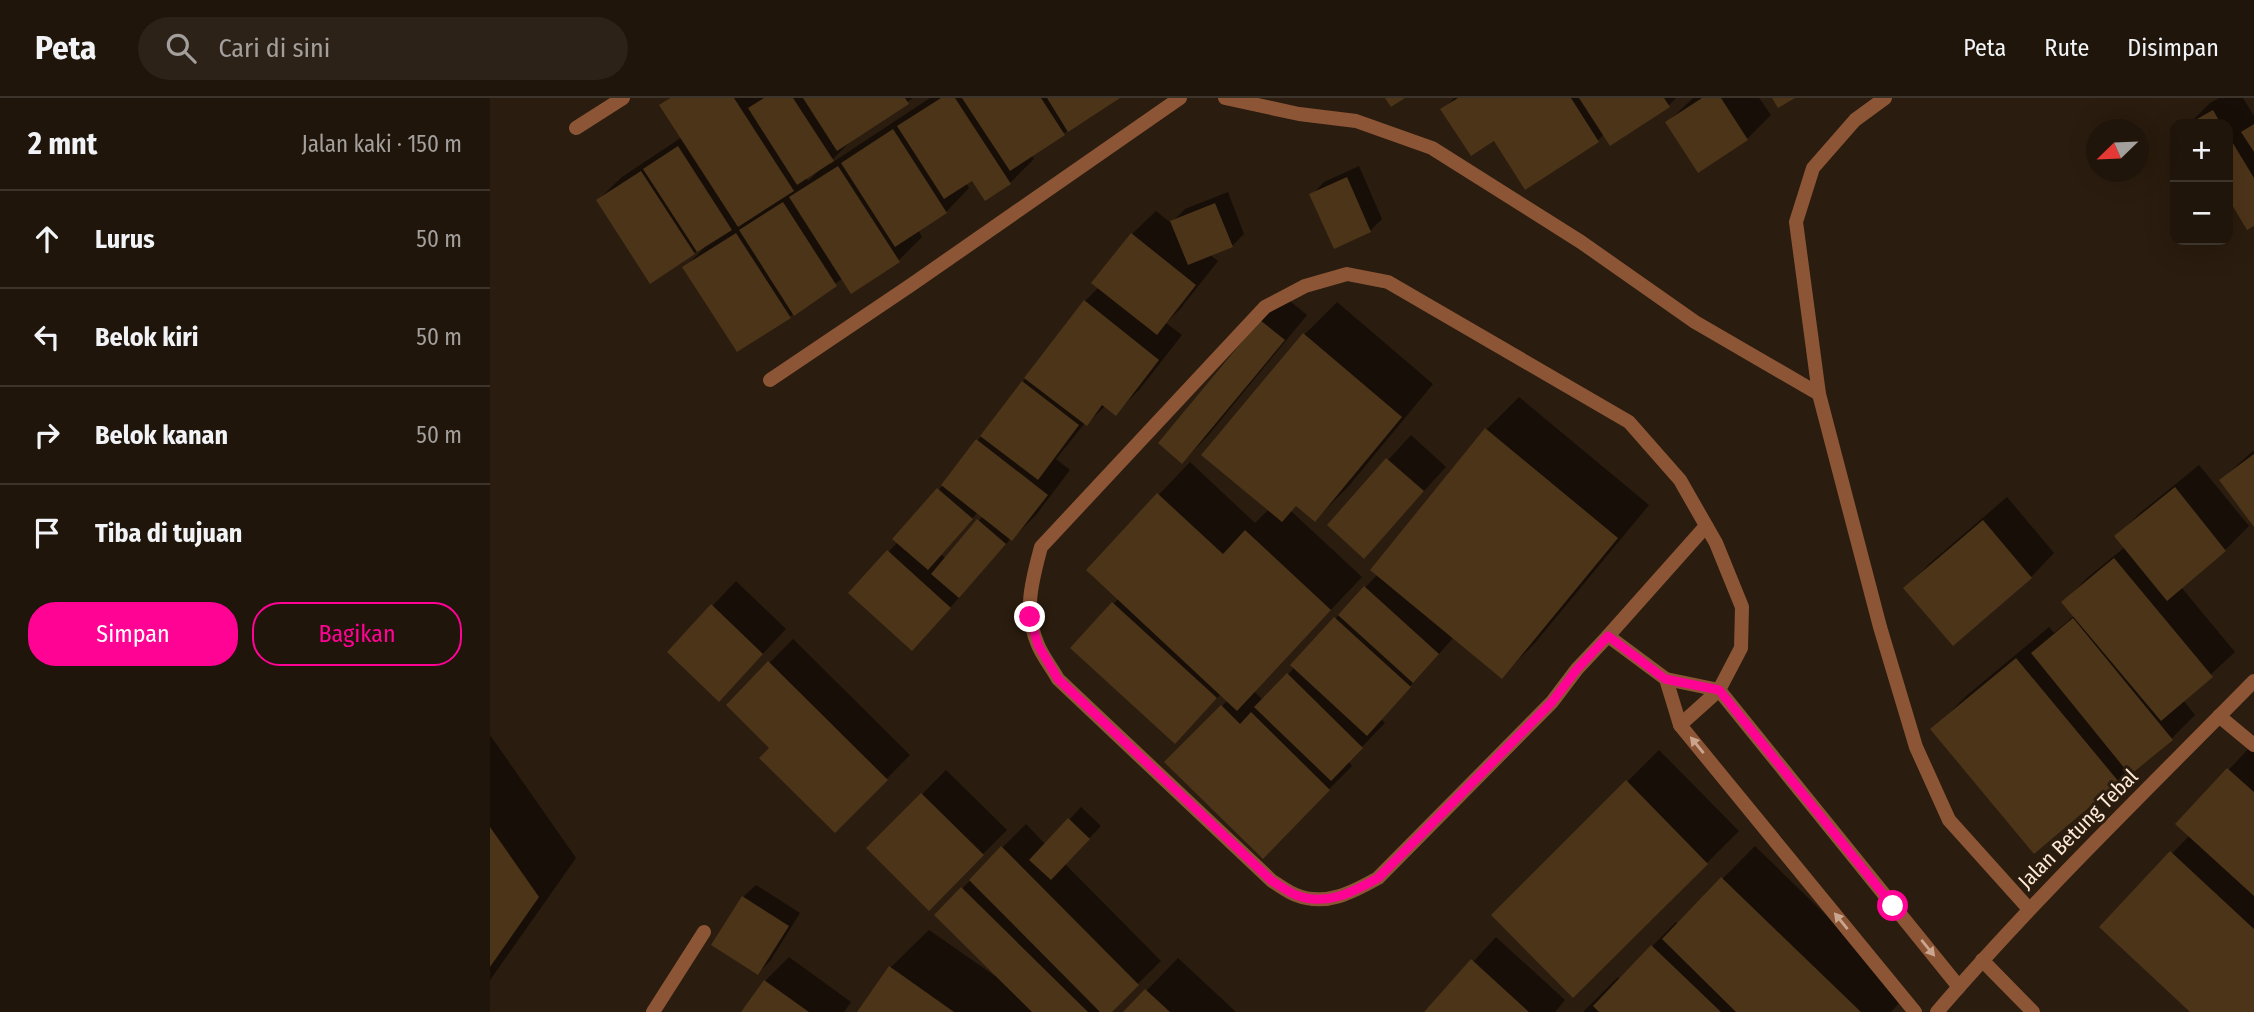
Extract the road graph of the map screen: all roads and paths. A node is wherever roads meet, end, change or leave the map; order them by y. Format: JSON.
{"nodes":[{"id":1,"x":623,"y":98,"type":"edge"},
{"id":2,"x":1180,"y":98,"type":"edge"},
{"id":3,"x":1225,"y":98,"type":"edge"},
{"id":4,"x":1885,"y":98,"type":"edge"},
{"id":5,"x":576,"y":128,"type":"dead end"},
{"id":6,"x":770,"y":380,"type":"dead end"},
{"id":7,"x":1819,"y":394,"type":"junction"},
{"id":8,"x":1706,"y":526,"type":"junction"},
{"id":9,"x":1608,"y":636,"type":"junction"},
{"id":10,"x":1665,"y":679,"type":"junction"},
{"id":11,"x":2254,"y":681,"type":"edge"},
{"id":12,"x":1719,"y":690,"type":"junction"},
{"id":13,"x":2219,"y":716,"type":"junction"},
{"id":14,"x":1680,"y":725,"type":"junction"},
{"id":15,"x":2254,"y":745,"type":"edge"},
{"id":16,"x":2029,"y":909,"type":"junction"},
{"id":17,"x":704,"y":932,"type":"dead end"},
{"id":18,"x":1982,"y":960,"type":"junction"},
{"id":19,"x":1959,"y":987,"type":"junction"},
{"id":20,"x":653,"y":1012,"type":"edge"},
{"id":21,"x":1915,"y":1012,"type":"edge"},
{"id":22,"x":1937,"y":1012,"type":"edge"},
{"id":23,"x":2033,"y":1012,"type":"edge"}],
"edges":[{"from":1,"to":5,"type":"street"},
{"from":2,"to":6,"type":"street"},
{"from":3,"to":7,"type":"street"},
{"from":4,"to":7,"type":"street"},
{"from":7,"to":16,"type":"street"},
{"from":8,"to":9,"type":"street"},
{"from":8,"to":9,"type":"street"},
{"from":8,"to":12,"type":"street"},
{"from":9,"to":10,"type":"street"},
{"from":10,"to":12,"type":"street"},
{"from":10,"to":14,"type":"street"},
{"from":11,"to":13,"type":"street","name":"Jalan Betung Tebal"},
{"from":12,"to":14,"type":"street"},
{"from":12,"to":19,"type":"street","one_way":true},
{"from":13,"to":15,"type":"street"},
{"from":13,"to":16,"type":"street","name":"Jalan Betung Tebal"},
{"from":21,"to":14,"type":"street","one_way":true},
{"from":16,"to":18,"type":"street","name":"Jalan Betung Tebal"},
{"from":17,"to":20,"type":"street"},
{"from":18,"to":19,"type":"street","name":"Jalan Betung Tebal"},
{"from":18,"to":23,"type":"street"},
{"from":19,"to":22,"type":"street","name":"Jalan Betung Tebal"}]}
